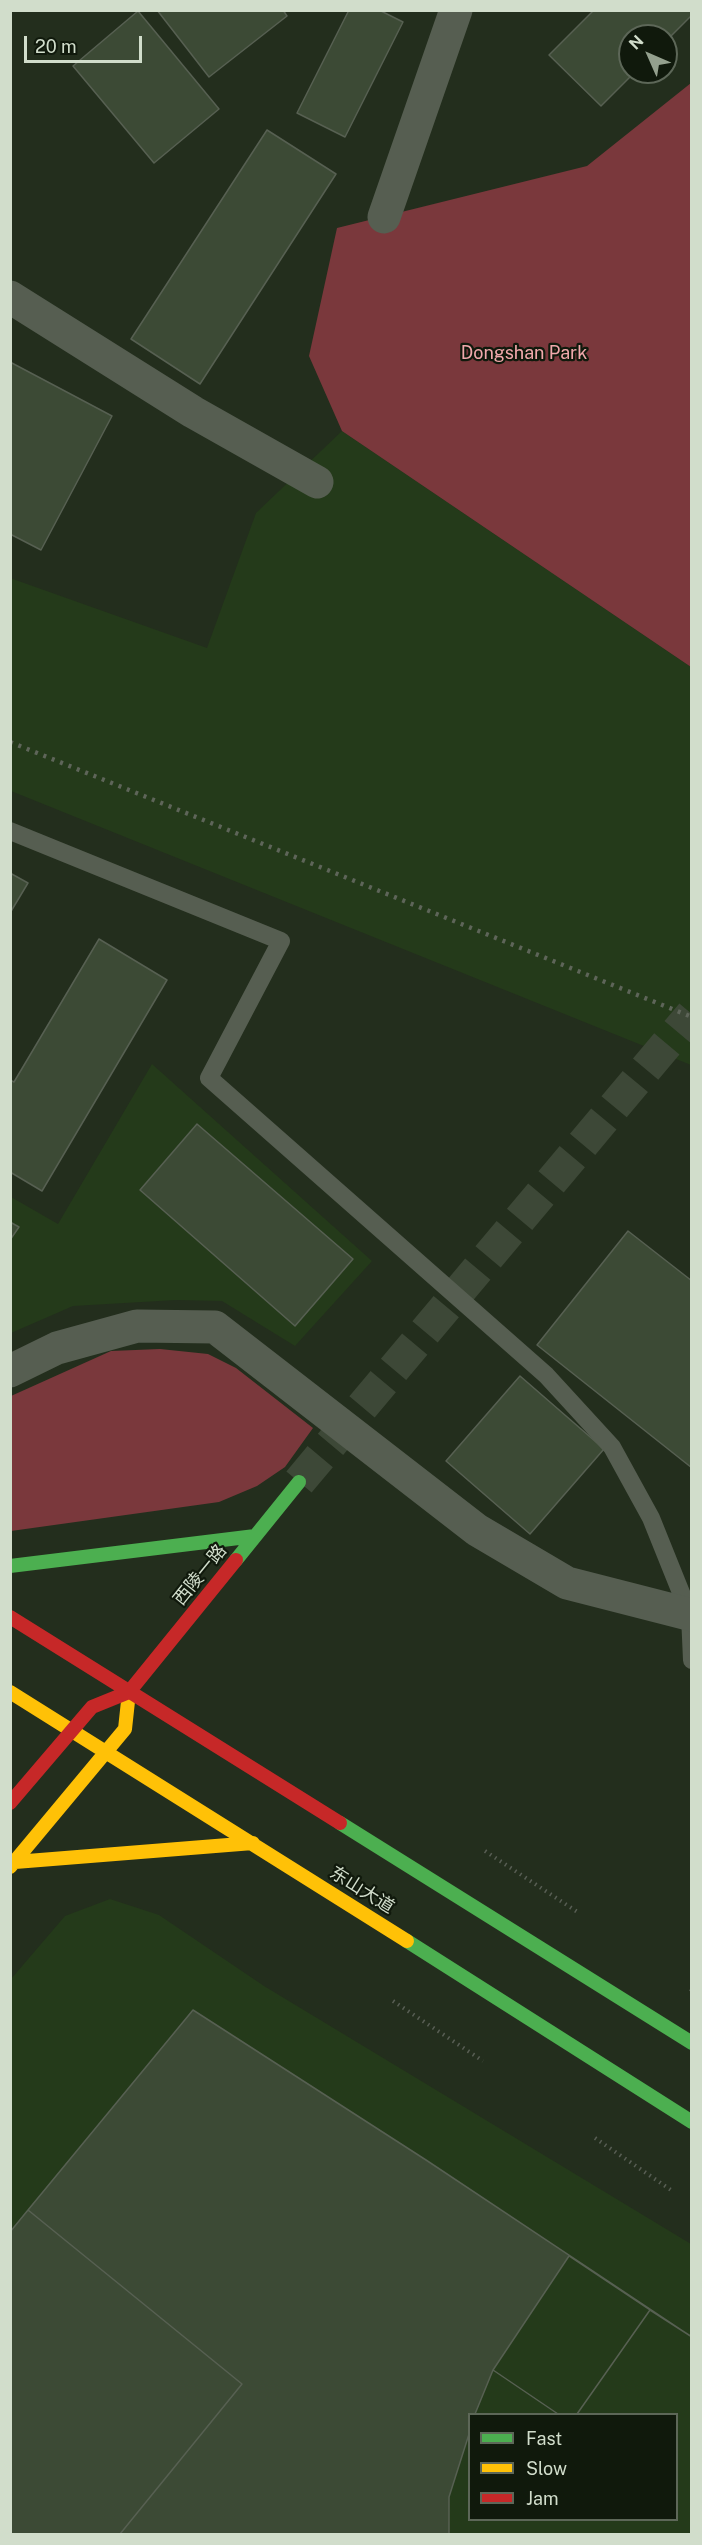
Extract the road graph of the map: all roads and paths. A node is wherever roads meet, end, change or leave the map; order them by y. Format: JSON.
{"nodes":[{"id":1,"x":456,"y":10,"type":"edge"},
{"id":2,"x":384,"y":217,"type":"dead end"},
{"id":3,"x":10,"y":297,"type":"edge"},
{"id":4,"x":318,"y":482,"type":"dead end"},
{"id":5,"x":10,"y":831,"type":"edge"},
{"id":6,"x":10,"y":1371,"type":"edge"},
{"id":7,"x":299,"y":1482,"type":"tunnel mouth"},
{"id":8,"x":255,"y":1536,"type":"junction"},
{"id":9,"x":10,"y":1566,"type":"edge"},
{"id":10,"x":691,"y":1615,"type":"edge"},
{"id":11,"x":10,"y":1617,"type":"edge"},
{"id":12,"x":692,"y":1660,"type":"edge"},
{"id":13,"x":10,"y":1692,"type":"edge"},
{"id":14,"x":129,"y":1692,"type":"junction"},
{"id":15,"x":71,"y":1730,"type":"junction"},
{"id":16,"x":106,"y":1752,"type":"junction"},
{"id":17,"x":10,"y":1803,"type":"edge"},
{"id":18,"x":253,"y":1843,"type":"junction"},
{"id":19,"x":485,"y":1851,"type":"dead end"},
{"id":20,"x":13,"y":1864,"type":"edge"},
{"id":21,"x":579,"y":1913,"type":"dead end"},
{"id":22,"x":393,"y":2001,"type":"dead end"},
{"id":23,"x":692,"y":2043,"type":"edge"},
{"id":24,"x":483,"y":2061,"type":"dead end"},
{"id":25,"x":692,"y":2122,"type":"edge"},
{"id":26,"x":595,"y":2138,"type":"dead end"},
{"id":27,"x":671,"y":2190,"type":"dead end"}],
"edges":[{"from":1,"to":2,"type":"street"},
{"from":3,"to":4,"type":"street"},
{"from":5,"to":10,"type":"lane"},
{"from":6,"to":10,"type":"street"},
{"from":7,"to":8,"type":"main road","name":"西陵一路"},
{"from":8,"to":9,"type":"main road"},
{"from":8,"to":14,"type":"main road","name":"西陵一路"},
{"from":10,"to":12,"type":"lane"},
{"from":11,"to":14,"type":"main road"},
{"from":13,"to":15,"type":"main road","name":"东山大道"},
{"from":14,"to":15,"type":"main road","name":"西陵一路"},
{"from":14,"to":16,"type":"main road"},
{"from":14,"to":23,"type":"main road"},
{"from":15,"to":16,"type":"main road","name":"东山大道"},
{"from":15,"to":17,"type":"main road","name":"西陵一路"},
{"from":16,"to":18,"type":"main road","name":"东山大道"},
{"from":16,"to":20,"type":"main road"},
{"from":18,"to":20,"type":"main road"},
{"from":18,"to":25,"type":"main road","name":"东山大道"},
{"from":19,"to":21,"type":"path"},
{"from":22,"to":24,"type":"path"},
{"from":26,"to":27,"type":"path"}]}
